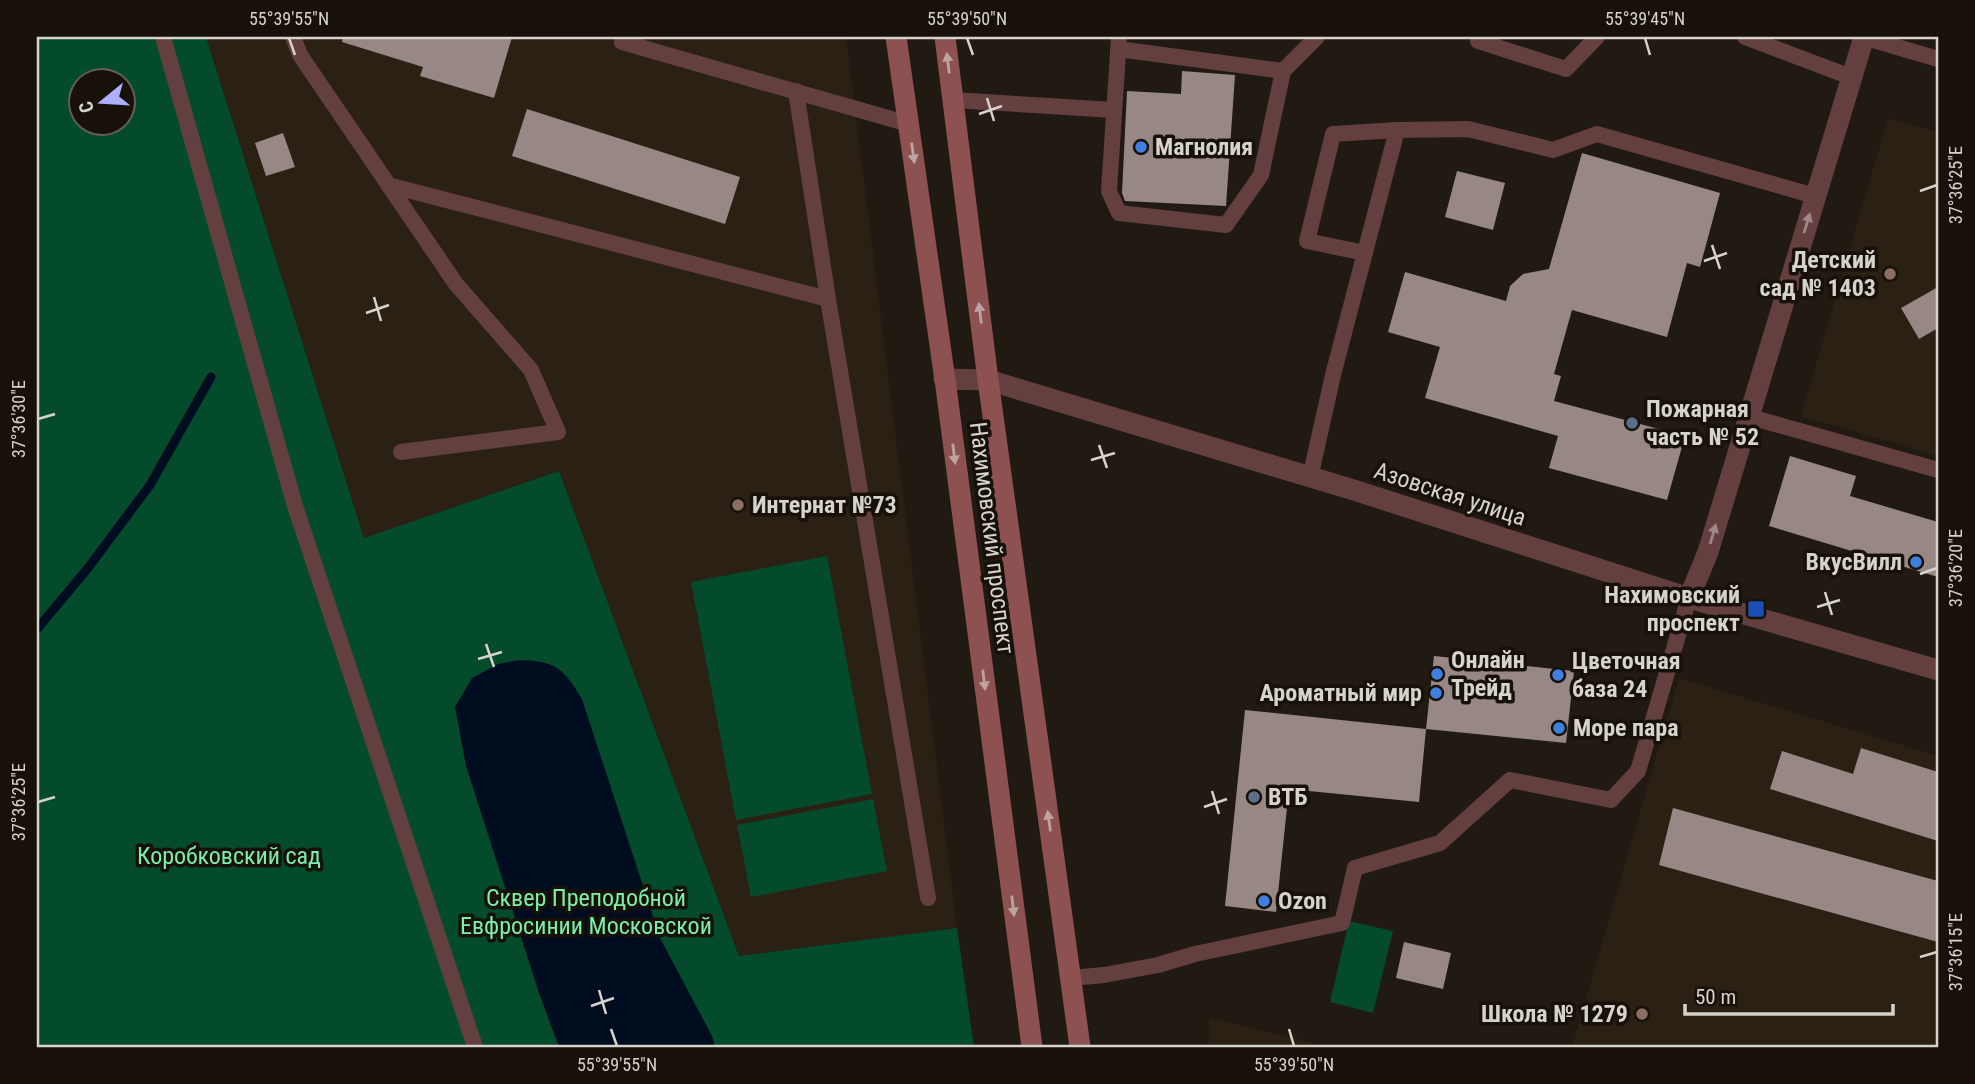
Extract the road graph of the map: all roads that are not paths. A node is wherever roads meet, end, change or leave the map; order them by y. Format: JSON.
{"nodes":[{"id":1,"x":163,"y":37,"type":"edge"},
{"id":2,"x":293,"y":37,"type":"edge"},
{"id":3,"x":896,"y":37,"type":"edge"},
{"id":4,"x":945,"y":37,"type":"edge"},
{"id":5,"x":1317,"y":37,"type":"edge"},
{"id":6,"x":1597,"y":37,"type":"edge"},
{"id":7,"x":1745,"y":37,"type":"edge"},
{"id":8,"x":1863,"y":37,"type":"edge"},
{"id":9,"x":1478,"y":41,"type":"dead end"},
{"id":10,"x":622,"y":42,"type":"dead end"},
{"id":11,"x":1119,"y":43,"type":"edge"},
{"id":12,"x":1938,"y":59,"type":"edge"},
{"id":13,"x":1283,"y":71,"type":"junction"},
{"id":14,"x":1851,"y":77,"type":"junction"},
{"id":15,"x":796,"y":91,"type":"junction"},
{"id":16,"x":953,"y":100,"type":"junction"},
{"id":17,"x":1114,"y":110,"type":"junction"},
{"id":18,"x":909,"y":124,"type":"junction"},
{"id":19,"x":1396,"y":130,"type":"junction"},
{"id":20,"x":388,"y":184,"type":"junction"},
{"id":21,"x":1815,"y":196,"type":"junction"},
{"id":22,"x":1365,"y":253,"type":"junction"},
{"id":23,"x":828,"y":299,"type":"junction"},
{"id":24,"x":944,"y":379,"type":"junction"},
{"id":25,"x":988,"y":380,"type":"junction"},
{"id":26,"x":1748,"y":416,"type":"junction"},
{"id":27,"x":401,"y":452,"type":"dead end"},
{"id":28,"x":1938,"y":470,"type":"edge"},
{"id":29,"x":1310,"y":478,"type":"junction"},
{"id":30,"x":1689,"y":598,"type":"junction"},
{"id":31,"x":1938,"y":670,"type":"edge"},
{"id":32,"x":928,"y":898,"type":"dead end"},
{"id":33,"x":1071,"y":978,"type":"junction"},
{"id":34,"x":475,"y":1047,"type":"edge"},
{"id":35,"x":1032,"y":1047,"type":"edge"},
{"id":36,"x":1080,"y":1047,"type":"edge"}],
"edges":[{"from":1,"to":34,"type":"lane"},
{"from":2,"to":20,"type":"lane"},
{"from":3,"to":18,"type":"main road","name":"Нахимовский проспект"},
{"from":16,"to":4,"type":"main road","name":"Нахимовский проспект","one_way":true},
{"from":5,"to":13,"type":"lane"},
{"from":6,"to":9,"type":"lane"},
{"from":7,"to":14,"type":"lane"},
{"from":8,"to":12,"type":"lane"},
{"from":8,"to":14,"type":"street"},
{"from":10,"to":15,"type":"lane"},
{"from":11,"to":13,"type":"lane"},
{"from":11,"to":17,"type":"lane"},
{"from":13,"to":17,"type":"lane"},
{"from":14,"to":21,"type":"street"},
{"from":15,"to":18,"type":"lane"},
{"from":15,"to":23,"type":"lane"},
{"from":16,"to":17,"type":"lane"},
{"from":25,"to":16,"type":"main road","name":"Нахимовский проспект","one_way":true},
{"from":18,"to":24,"type":"main road","name":"Нахимовский проспект","one_way":true},
{"from":19,"to":21,"type":"lane"},
{"from":19,"to":22,"type":"lane"},
{"from":19,"to":22,"type":"lane"},
{"from":20,"to":23,"type":"lane"},
{"from":20,"to":27,"type":"lane"},
{"from":26,"to":21,"type":"street","one_way":true},
{"from":22,"to":29,"type":"lane"},
{"from":23,"to":32,"type":"lane"},
{"from":24,"to":25,"type":"street","name":"Азовская улица"},
{"from":24,"to":35,"type":"main road","name":"Нахимовский проспект","one_way":true},
{"from":25,"to":29,"type":"street","name":"Азовская улица"},
{"from":33,"to":25,"type":"main road","name":"Нахимовский проспект","one_way":true},
{"from":26,"to":28,"type":"lane"},
{"from":30,"to":26,"type":"street","one_way":true},
{"from":29,"to":30,"type":"street","name":"Азовская улица"},
{"from":30,"to":31,"type":"street","name":"Азовская улица"},
{"from":30,"to":33,"type":"lane"},
{"from":33,"to":36,"type":"main road","name":"Нахимовский проспект"}]}
